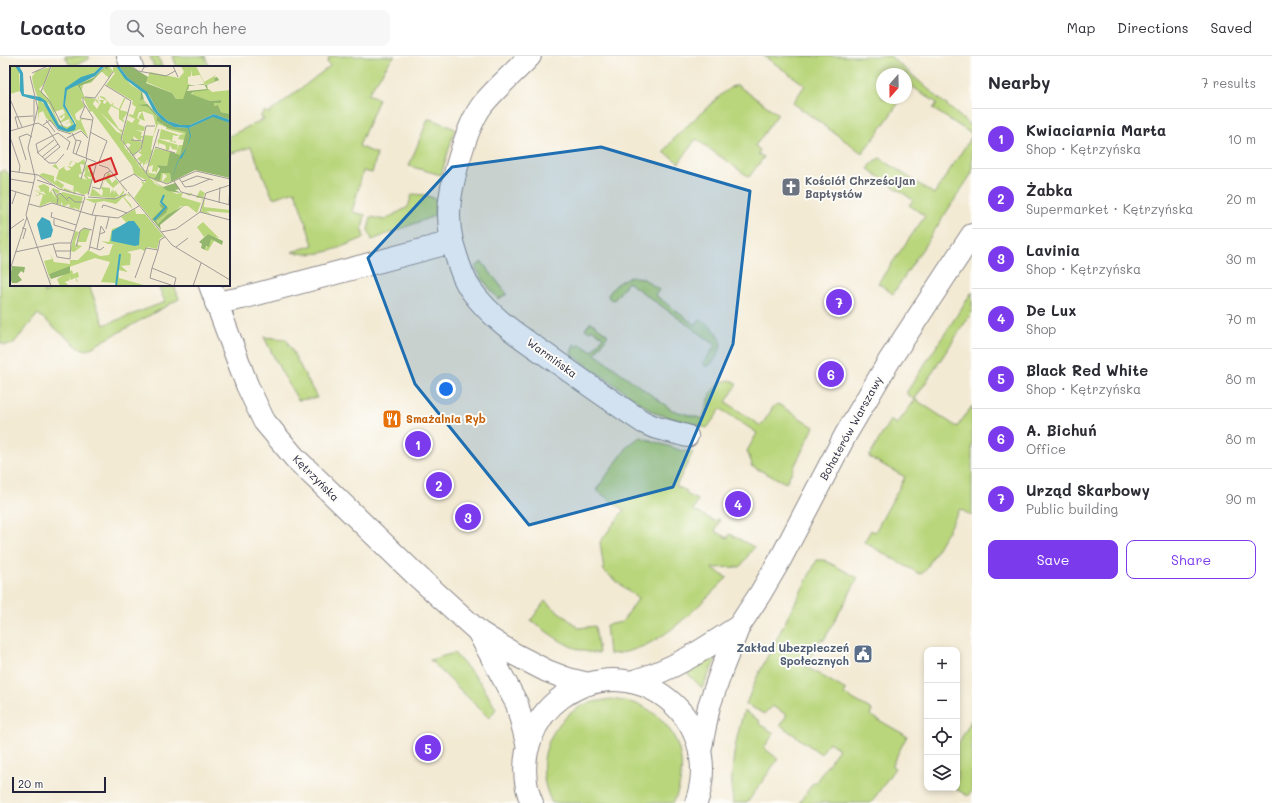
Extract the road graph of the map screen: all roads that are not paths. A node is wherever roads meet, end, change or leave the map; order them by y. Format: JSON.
{"nodes":[{"id":1,"x":128,"y":56,"type":"edge"},
{"id":2,"x":530,"y":56,"type":"edge"},
{"id":3,"x":132,"y":66,"type":"edge"},
{"id":4,"x":972,"y":235,"type":"edge"},
{"id":5,"x":452,"y":242,"type":"junction"},
{"id":6,"x":213,"y":294,"type":"edge"},
{"id":7,"x":687,"y":436,"type":"dead end"},
{"id":8,"x":739,"y":626,"type":"junction"},
{"id":9,"x":479,"y":632,"type":"junction"},
{"id":10,"x":631,"y":682,"type":"junction"},
{"id":11,"x":588,"y":684,"type":"junction"},
{"id":12,"x":528,"y":747,"type":"junction"},
{"id":13,"x":700,"y":752,"type":"junction"},
{"id":14,"x":526,"y":782,"type":"junction"},
{"id":15,"x":700,"y":797,"type":"edge"},
{"id":16,"x":517,"y":803,"type":"edge"},
{"id":17,"x":532,"y":803,"type":"edge"}],
"edges":[{"from":1,"to":3,"type":"street"},
{"from":2,"to":5,"type":"street","name":"Warmińska"},
{"from":4,"to":8,"type":"street","name":"Bohaterów Warszawy"},
{"from":5,"to":6,"type":"street"},
{"from":5,"to":7,"type":"street","name":"Warmińska"},
{"from":6,"to":9,"type":"street","name":"Kętrzyńska"},
{"from":8,"to":10,"type":"street","name":"Bohaterów Warszawy"},
{"from":8,"to":13,"type":"street","name":"Bohaterów Warszawy"},
{"from":9,"to":11,"type":"street","name":"Kętrzyńska"},
{"from":9,"to":12,"type":"street","name":"Kętrzyńska"},
{"from":10,"to":11,"type":"street"},
{"from":10,"to":13,"type":"street"},
{"from":11,"to":12,"type":"street"},
{"from":12,"to":14,"type":"street"},
{"from":13,"to":15,"type":"street"},
{"from":14,"to":16,"type":"street"},
{"from":14,"to":17,"type":"street"}]}
